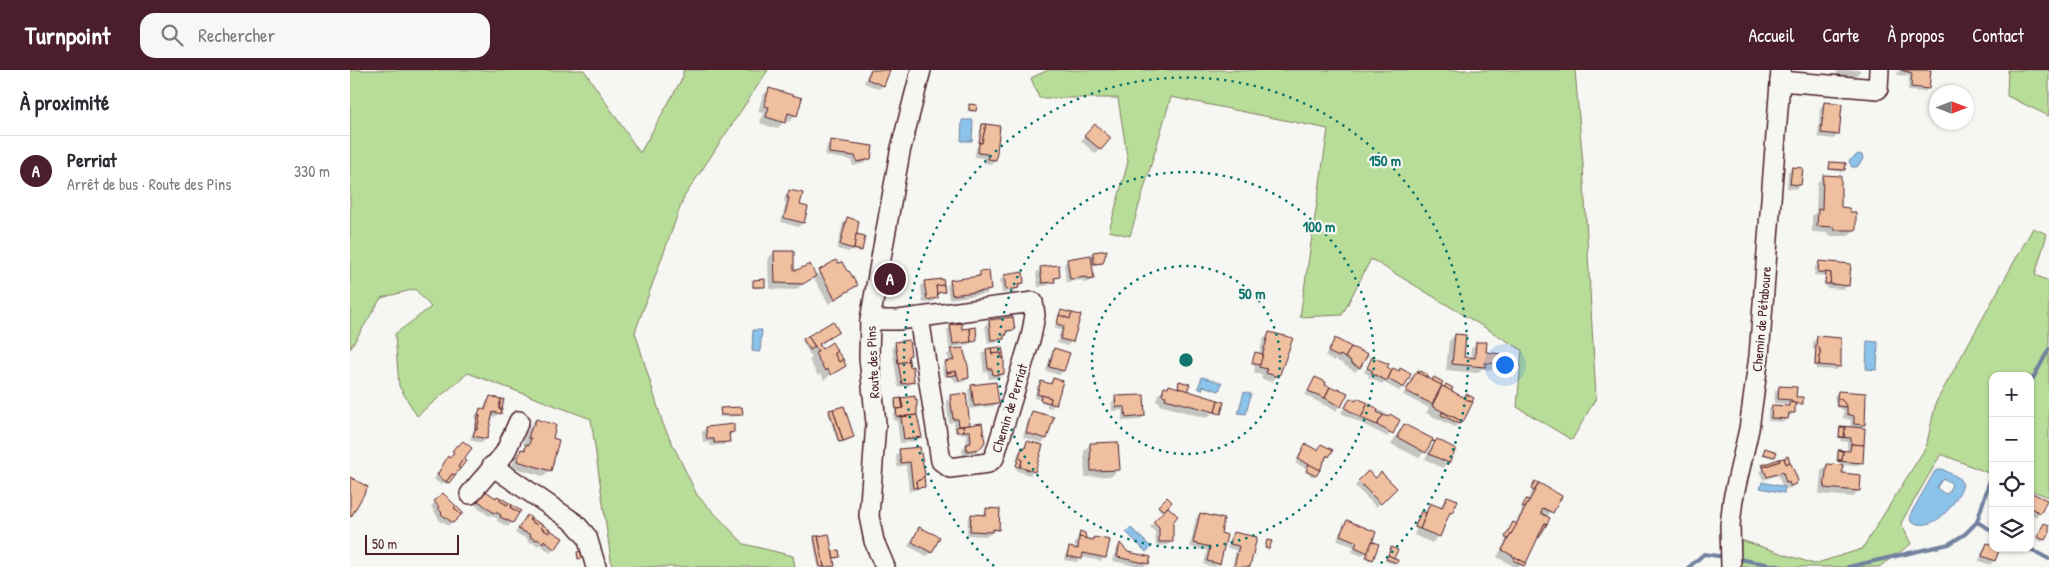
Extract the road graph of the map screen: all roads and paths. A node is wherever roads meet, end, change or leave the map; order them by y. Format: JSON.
{"nodes":[{"id":1,"x":921,"y":70,"type":"edge"},
{"id":2,"x":1879,"y":70,"type":"edge"},
{"id":3,"x":1780,"y":76,"type":"edge"},
{"id":4,"x":919,"y":317,"type":"junction"},
{"id":5,"x":870,"y":320,"type":"junction"},
{"id":6,"x":519,"y":421,"type":"dead end"},
{"id":7,"x":492,"y":466,"type":"junction"},
{"id":8,"x":470,"y":494,"type":"dead end"},
{"id":9,"x":596,"y":567,"type":"edge"},
{"id":10,"x":885,"y":567,"type":"edge"},
{"id":11,"x":1731,"y":567,"type":"edge"}],
"edges":[{"from":1,"to":5,"type":"street","name":"Route des Pins"},
{"from":2,"to":3,"type":"street"},
{"from":3,"to":11,"type":"street","name":"Chemin de Pétaboure"},
{"from":4,"to":4,"type":"street","name":"Chemin de Perriat"},
{"from":4,"to":5,"type":"street","name":"Chemin de Perriat"},
{"from":5,"to":10,"type":"street","name":"Route des Pins"},
{"from":6,"to":7,"type":"street"},
{"from":7,"to":8,"type":"street"},
{"from":7,"to":9,"type":"street"}]}
